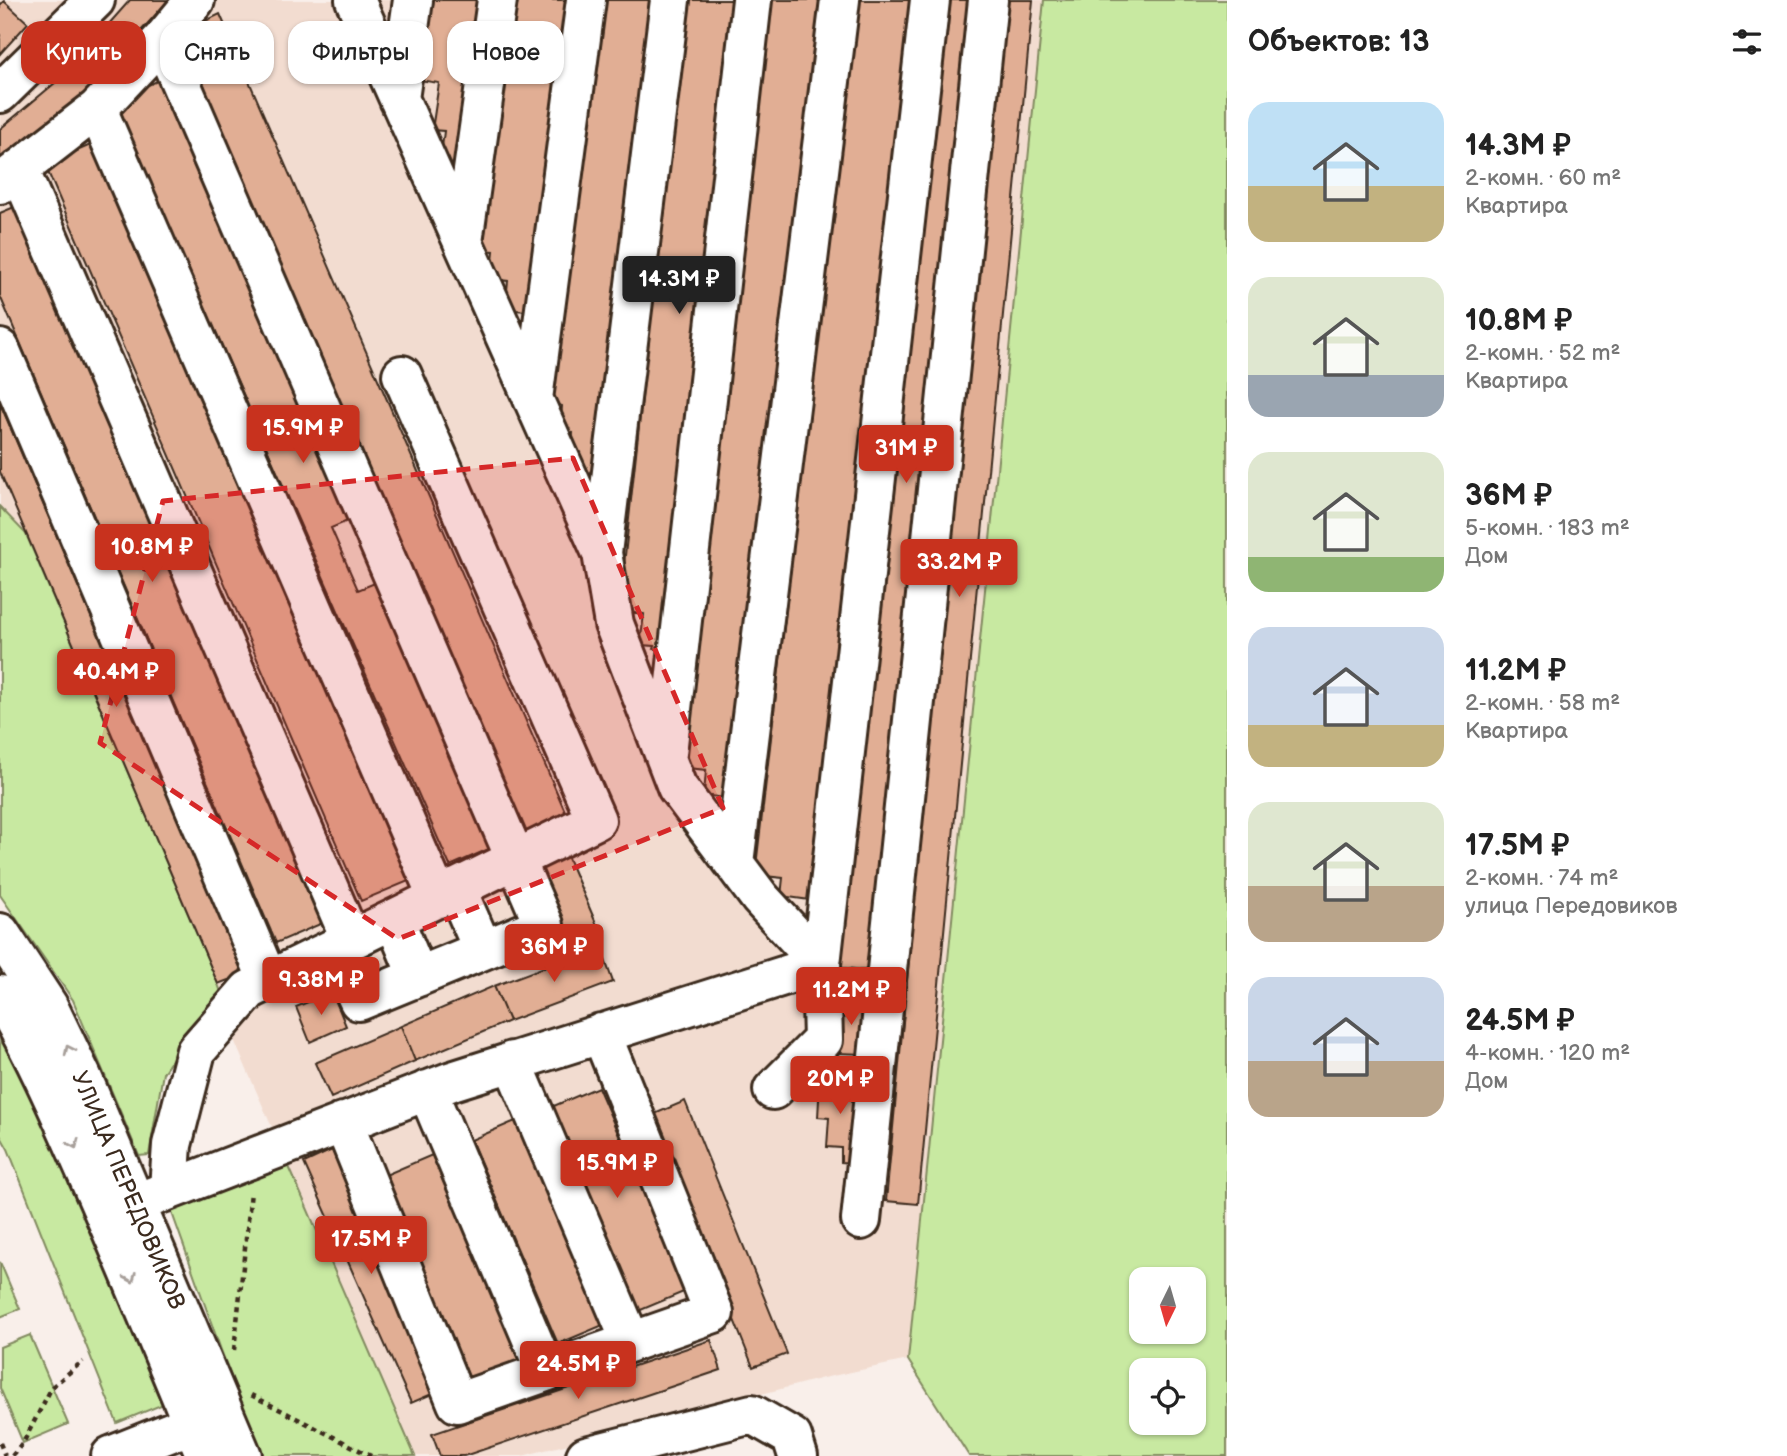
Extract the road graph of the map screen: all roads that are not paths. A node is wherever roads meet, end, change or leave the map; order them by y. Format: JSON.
{"nodes":[{"id":1,"x":95,"y":0,"type":"edge"},
{"id":2,"x":195,"y":0,"type":"edge"},
{"id":3,"x":355,"y":0,"type":"edge"},
{"id":4,"x":413,"y":0,"type":"edge"},
{"id":5,"x":497,"y":0,"type":"edge"},
{"id":6,"x":586,"y":0,"type":"edge"},
{"id":7,"x":670,"y":0,"type":"edge"},
{"id":8,"x":752,"y":0,"type":"edge"},
{"id":9,"x":840,"y":0,"type":"edge"},
{"id":10,"x":930,"y":0,"type":"edge"},
{"id":11,"x":988,"y":0,"type":"edge"},
{"id":12,"x":178,"y":21,"type":"edge"},
{"id":13,"x":160,"y":42,"type":"edge"},
{"id":14,"x":181,"y":84,"type":"edge"},
{"id":15,"x":0,"y":93,"type":"edge"},
{"id":16,"x":399,"y":99,"type":"junction"},
{"id":17,"x":97,"y":108,"type":"junction"},
{"id":18,"x":9,"y":176,"type":"edge"},
{"id":19,"x":463,"y":242,"type":"junction"},
{"id":20,"x":0,"y":349,"type":"edge"},
{"id":21,"x":402,"y":375,"type":"dead end"},
{"id":22,"x":533,"y":399,"type":"junction"},
{"id":23,"x":602,"y":553,"type":"junction"},
{"id":24,"x":666,"y":759,"type":"junction"},
{"id":25,"x":515,"y":859,"type":"junction"},
{"id":26,"x":734,"y":863,"type":"junction"},
{"id":27,"x":447,"y":893,"type":"junction"},
{"id":28,"x":394,"y":919,"type":"junction"},
{"id":29,"x":0,"y":933,"type":"edge"},
{"id":30,"x":342,"y":944,"type":"junction"},
{"id":31,"x":483,"y":950,"type":"junction"},
{"id":32,"x":821,"y":976,"type":"junction"},
{"id":33,"x":418,"y":977,"type":"junction"},
{"id":34,"x":268,"y":980,"type":"junction"},
{"id":35,"x":885,"y":993,"type":"junction"},
{"id":36,"x":0,"y":995,"type":"edge"},
{"id":37,"x":601,"y":1032,"type":"junction"},
{"id":38,"x":512,"y":1061,"type":"junction"},
{"id":39,"x":427,"y":1090,"type":"junction"},
{"id":40,"x":773,"y":1090,"type":"dead end"},
{"id":41,"x":343,"y":1122,"type":"junction"},
{"id":42,"x":137,"y":1202,"type":"junction"},
{"id":43,"x":862,"y":1220,"type":"dead end"},
{"id":44,"x":631,"y":1342,"type":"junction"},
{"id":45,"x":546,"y":1372,"type":"junction"},
{"id":46,"x":216,"y":1420,"type":"edge"},
{"id":47,"x":111,"y":1456,"type":"edge"},
{"id":48,"x":242,"y":1456,"type":"edge"},
{"id":49,"x":586,"y":1456,"type":"edge"},
{"id":50,"x":798,"y":1456,"type":"edge"}],
"edges":[{"from":1,"to":15,"type":"street"},
{"from":2,"to":12,"type":"street"},
{"from":3,"to":16,"type":"street"},
{"from":4,"to":16,"type":"street"},
{"from":5,"to":19,"type":"street"},
{"from":6,"to":22,"type":"street"},
{"from":7,"to":23,"type":"street"},
{"from":8,"to":24,"type":"street"},
{"from":9,"to":26,"type":"street"},
{"from":10,"to":32,"type":"street"},
{"from":11,"to":35,"type":"street"},
{"from":13,"to":17,"type":"street"},
{"from":14,"to":25,"type":"street"},
{"from":16,"to":19,"type":"street"},
{"from":17,"to":18,"type":"street"},
{"from":17,"to":27,"type":"street"},
{"from":18,"to":30,"type":"street"},
{"from":19,"to":22,"type":"street"},
{"from":20,"to":34,"type":"street"},
{"from":21,"to":25,"type":"street"},
{"from":22,"to":23,"type":"street"},
{"from":23,"to":24,"type":"street"},
{"from":24,"to":26,"type":"street"},
{"from":25,"to":27,"type":"street"},
{"from":25,"to":31,"type":"street"},
{"from":26,"to":32,"type":"street"},
{"from":27,"to":28,"type":"street"},
{"from":27,"to":31,"type":"street"},
{"from":28,"to":30,"type":"street"},
{"from":28,"to":33,"type":"street"},
{"from":42,"to":29,"type":"street","name":"УЛИЦА ПЕРЕДОВИКОВ","one_way":true},
{"from":30,"to":33,"type":"street"},
{"from":30,"to":34,"type":"street"},
{"from":31,"to":33,"type":"street"},
{"from":32,"to":35,"type":"street"},
{"from":32,"to":37,"type":"street"},
{"from":32,"to":40,"type":"street"},
{"from":34,"to":42,"type":"street"},
{"from":35,"to":43,"type":"street"},
{"from":36,"to":42,"type":"street","name":"УЛИЦА ПЕРЕДОВИКОВ","one_way":true},
{"from":37,"to":38,"type":"street"},
{"from":37,"to":44,"type":"street"},
{"from":38,"to":39,"type":"street"},
{"from":38,"to":44,"type":"street"},
{"from":39,"to":41,"type":"street"},
{"from":39,"to":45,"type":"street"},
{"from":41,"to":42,"type":"street"},
{"from":41,"to":45,"type":"street"},
{"from":42,"to":46,"type":"street","name":"УЛИЦА ПЕРЕДОВИКОВ"},
{"from":44,"to":45,"type":"street"},
{"from":46,"to":47,"type":"street"},
{"from":46,"to":48,"type":"street","name":"УЛИЦА ПЕРЕДОВИКОВ"},
{"from":49,"to":50,"type":"street"}]}
